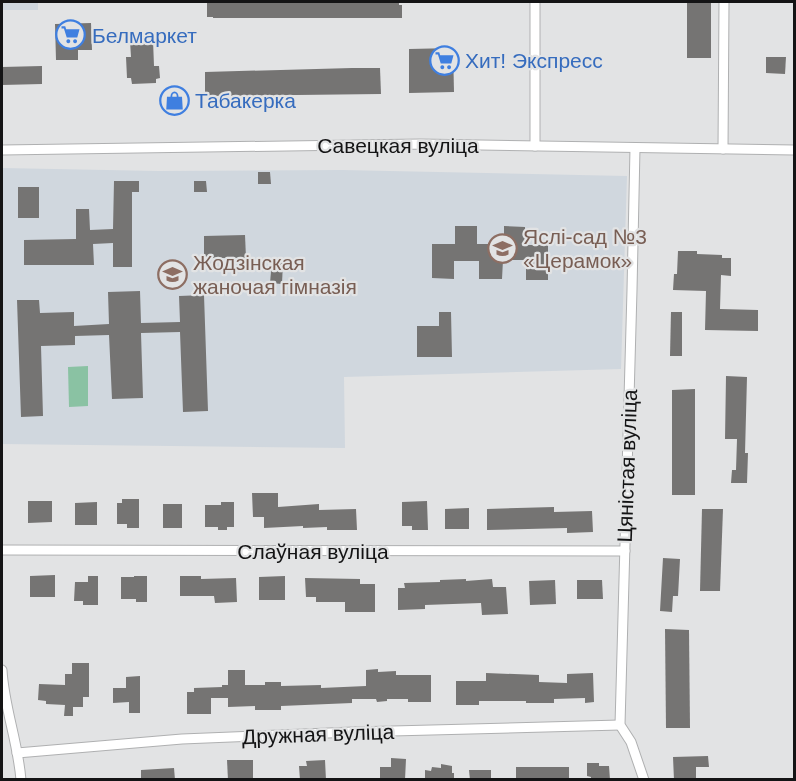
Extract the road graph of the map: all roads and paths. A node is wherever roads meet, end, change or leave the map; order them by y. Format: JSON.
{"nodes":[{"id":1,"x":535,"y":2,"type":"edge"},
{"id":2,"x":724,"y":2,"type":"edge"},
{"id":3,"x":535,"y":146,"type":"junction"},
{"id":4,"x":635,"y":148,"type":"junction"},
{"id":5,"x":723,"y":149,"type":"junction"},
{"id":6,"x":2,"y":150,"type":"edge"},
{"id":7,"x":795,"y":150,"type":"edge"},
{"id":8,"x":2,"y":550,"type":"edge"},
{"id":9,"x":625,"y":551,"type":"junction"},
{"id":10,"x":2,"y":670,"type":"edge"},
{"id":11,"x":620,"y":725,"type":"junction"},
{"id":12,"x":17,"y":753,"type":"junction"},
{"id":13,"x":21,"y":778,"type":"edge"},
{"id":14,"x":644,"y":780,"type":"edge"}],
"edges":[{"from":1,"to":3,"type":"street"},
{"from":2,"to":5,"type":"street"},
{"from":3,"to":4,"type":"street","name":"Савецкая вуліца"},
{"from":3,"to":6,"type":"street","name":"Савецкая вуліца"},
{"from":4,"to":5,"type":"street","name":"Савецкая вуліца"},
{"from":4,"to":9,"type":"street","name":"Цяністая вуліца"},
{"from":5,"to":7,"type":"street","name":"Савецкая вуліца"},
{"from":8,"to":9,"type":"street","name":"Слаўная вуліца"},
{"from":9,"to":11,"type":"street","name":"Цяністая вуліца"},
{"from":10,"to":12,"type":"street"},
{"from":11,"to":12,"type":"street","name":"Дружная вуліца"},
{"from":11,"to":14,"type":"street"},
{"from":12,"to":13,"type":"street"}]}
